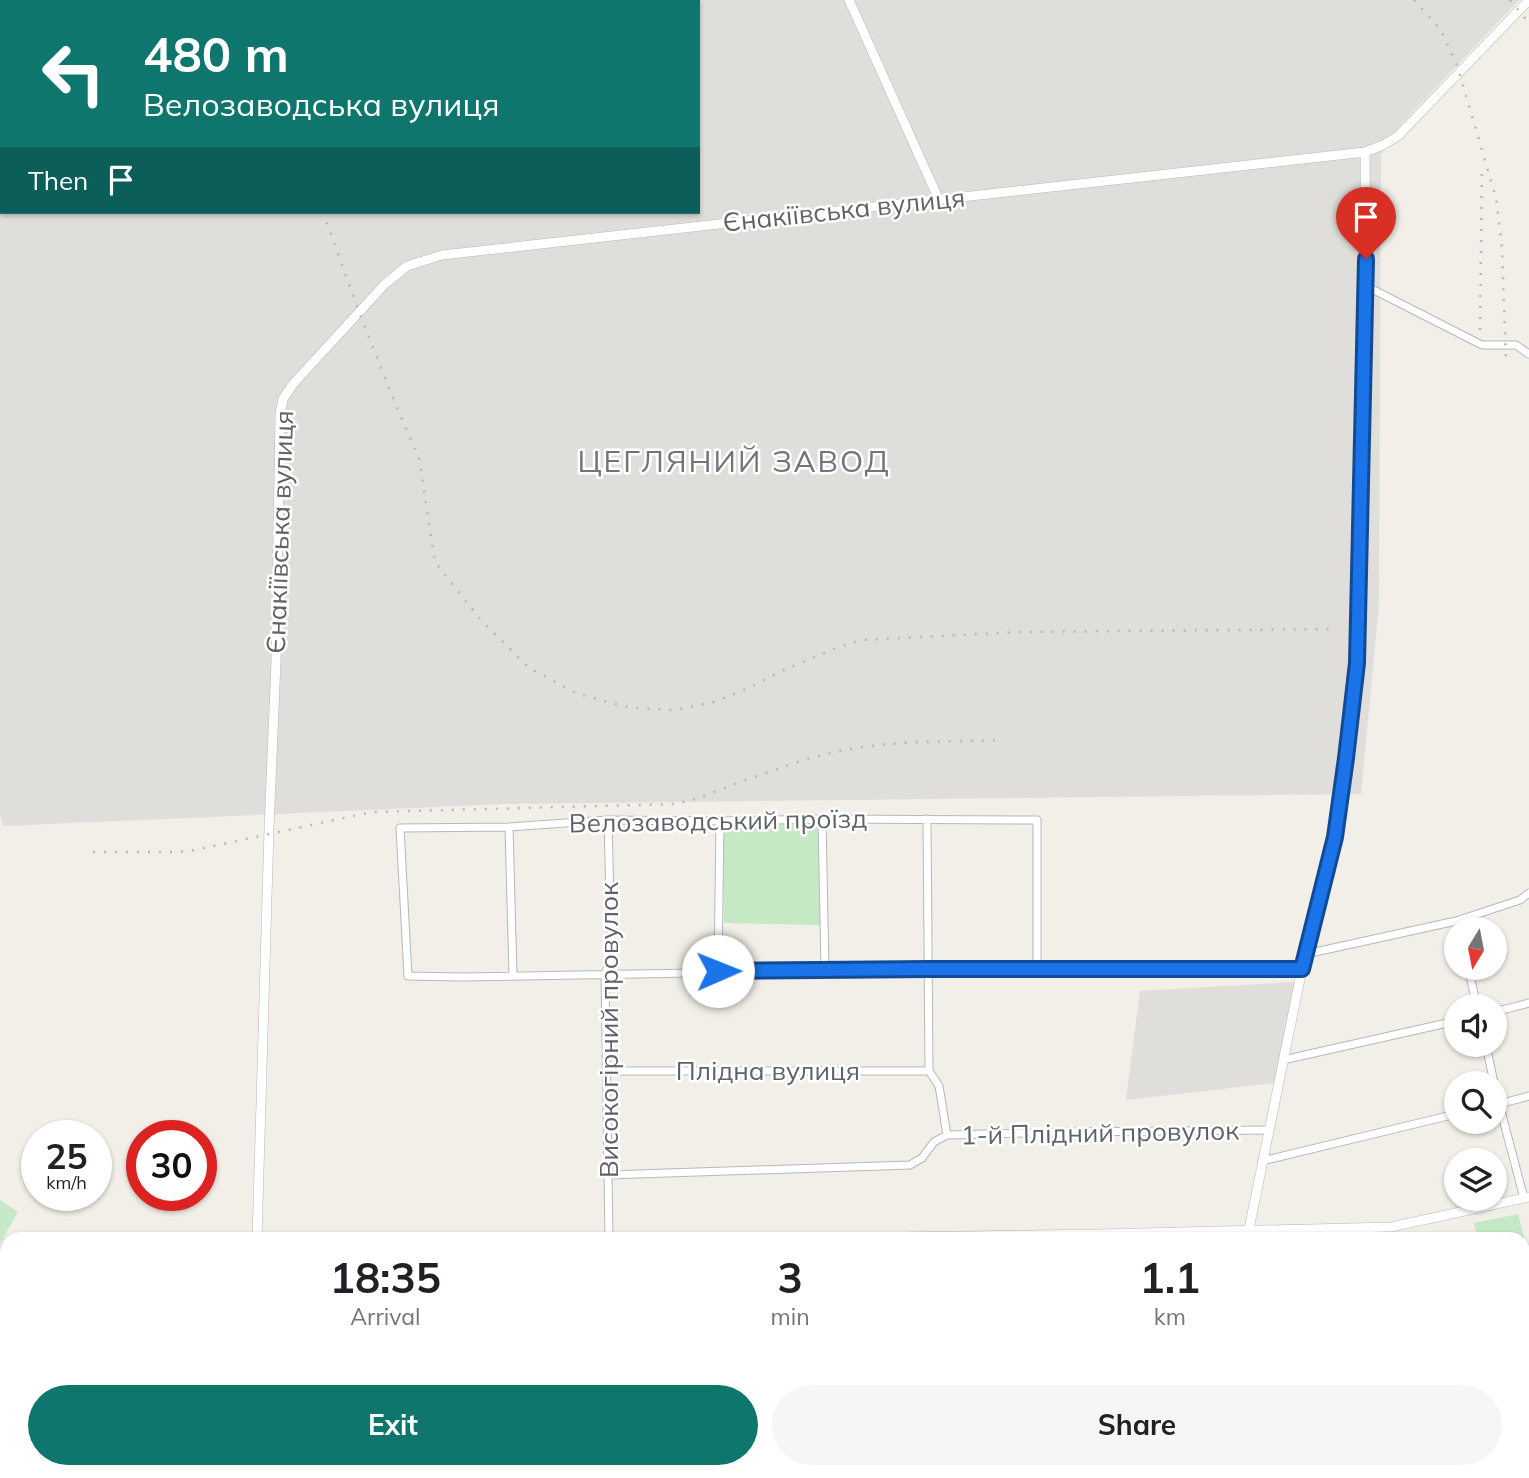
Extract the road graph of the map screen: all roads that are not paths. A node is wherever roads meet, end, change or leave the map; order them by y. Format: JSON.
{"nodes":[{"id":1,"x":849,"y":0,"type":"edge"},
{"id":2,"x":1529,"y":0,"type":"edge"},
{"id":3,"x":1365,"y":152,"type":"junction"},
{"id":4,"x":939,"y":200,"type":"junction"},
{"id":5,"x":1366,"y":286,"type":"junction"},
{"id":6,"x":1529,"y":354,"type":"edge"},
{"id":7,"x":822,"y":819,"type":"junction"},
{"id":8,"x":927,"y":819,"type":"junction"},
{"id":9,"x":608,"y":820,"type":"junction"},
{"id":10,"x":720,"y":821,"type":"junction"},
{"id":11,"x":509,"y":827,"type":"junction"},
{"id":12,"x":1529,"y":893,"type":"edge"},
{"id":13,"x":1477,"y":917,"type":"edge"},
{"id":14,"x":1444,"y":927,"type":"edge"},
{"id":15,"x":1306,"y":954,"type":"junction"},
{"id":16,"x":929,"y":969,"type":"junction"},
{"id":17,"x":1037,"y":969,"type":"junction"},
{"id":18,"x":1302,"y":969,"type":"junction"},
{"id":19,"x":825,"y":970,"type":"junction"},
{"id":20,"x":718,"y":971,"type":"junction"},
{"id":21,"x":605,"y":974,"type":"junction"},
{"id":22,"x":513,"y":976,"type":"junction"},
{"id":23,"x":1529,"y":1003,"type":"edge"},
{"id":24,"x":1507,"y":1009,"type":"edge"},
{"id":25,"x":1444,"y":1024,"type":"edge"},
{"id":26,"x":1283,"y":1060,"type":"junction"},
{"id":27,"x":606,"y":1071,"type":"junction"},
{"id":28,"x":929,"y":1071,"type":"junction"},
{"id":29,"x":1529,"y":1096,"type":"edge"},
{"id":30,"x":1507,"y":1102,"type":"edge"},
{"id":31,"x":1444,"y":1117,"type":"edge"},
{"id":32,"x":1268,"y":1130,"type":"junction"},
{"id":33,"x":1506,"y":1134,"type":"edge"},
{"id":34,"x":947,"y":1135,"type":"junction"},
{"id":35,"x":1262,"y":1161,"type":"junction"},
{"id":36,"x":608,"y":1175,"type":"junction"},
{"id":37,"x":1526,"y":1197,"type":"edge"},
{"id":38,"x":257,"y":1232,"type":"edge"},
{"id":39,"x":609,"y":1232,"type":"edge"},
{"id":40,"x":1249,"y":1232,"type":"edge"},
{"id":41,"x":1302,"y":1232,"type":"edge"}],
"edges":[{"from":1,"to":4,"type":"street"},
{"from":2,"to":3,"type":"street","name":"Єнакіївська вулиця"},
{"from":3,"to":4,"type":"street","name":"Єнакіївська вулиця"},
{"from":3,"to":5,"type":"street"},
{"from":4,"to":38,"type":"street","name":"Єнакіївська вулиця"},
{"from":5,"to":6,"type":"street"},
{"from":5,"to":15,"type":"street"},
{"from":7,"to":8,"type":"street","name":"Велозаводський проїзд"},
{"from":7,"to":10,"type":"street","name":"Велозаводський проїзд"},
{"from":7,"to":19,"type":"street"},
{"from":8,"to":16,"type":"street"},
{"from":8,"to":17,"type":"street","name":"Велозаводський проїзд"},
{"from":9,"to":10,"type":"street","name":"Велозаводський проїзд"},
{"from":9,"to":11,"type":"street","name":"Велозаводський проїзд"},
{"from":9,"to":21,"type":"street","name":"Високогірний провулок"},
{"from":10,"to":20,"type":"street"},
{"from":11,"to":22,"type":"street"},
{"from":11,"to":22,"type":"street","name":"Велозаводський проїзд"},
{"from":12,"to":13,"type":"street"},
{"from":14,"to":15,"type":"street"},
{"from":15,"to":18,"type":"street"},
{"from":16,"to":17,"type":"street"},
{"from":16,"to":19,"type":"street"},
{"from":16,"to":28,"type":"street"},
{"from":17,"to":18,"type":"street"},
{"from":18,"to":26,"type":"street"},
{"from":19,"to":20,"type":"street"},
{"from":20,"to":21,"type":"street"},
{"from":21,"to":22,"type":"street"},
{"from":21,"to":27,"type":"street","name":"Високогірний провулок"},
{"from":23,"to":24,"type":"street"},
{"from":25,"to":26,"type":"street"},
{"from":26,"to":32,"type":"street"},
{"from":27,"to":28,"type":"street","name":"Плідна вулиця"},
{"from":27,"to":36,"type":"street","name":"Високогірний провулок"},
{"from":28,"to":34,"type":"street"},
{"from":29,"to":30,"type":"street"},
{"from":31,"to":35,"type":"street","name":"1-й Плідний провулок"},
{"from":32,"to":34,"type":"street","name":"1-й Плідний провулок"},
{"from":32,"to":35,"type":"street"},
{"from":33,"to":37,"type":"street"},
{"from":34,"to":36,"type":"street","name":"1-й Плідний провулок"},
{"from":35,"to":40,"type":"street"},
{"from":36,"to":39,"type":"street","name":"Високогірний провулок"},
{"from":37,"to":41,"type":"street"}]}
